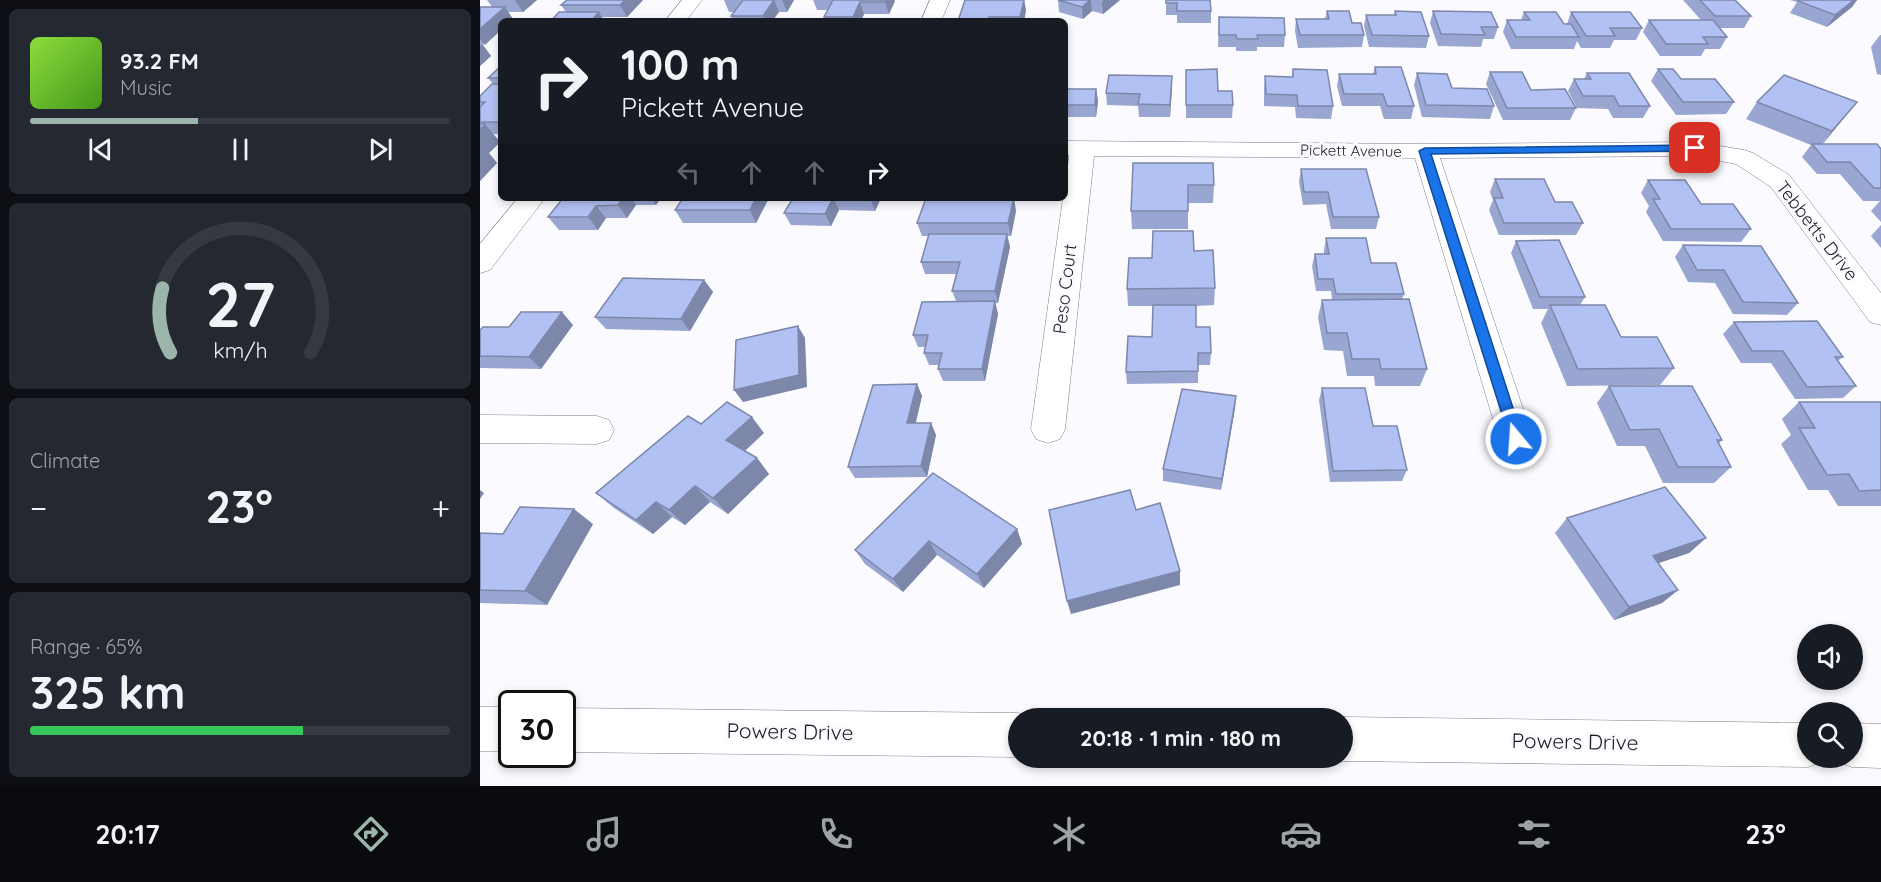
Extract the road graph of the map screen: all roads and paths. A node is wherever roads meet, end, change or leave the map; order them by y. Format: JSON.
{"nodes":[{"id":1,"x":692,"y":0,"type":"edge"},
{"id":2,"x":940,"y":0,"type":"edge"},
{"id":3,"x":677,"y":18,"type":"edge"},
{"id":4,"x":932,"y":18,"type":"edge"},
{"id":5,"x":1074,"y":148,"type":"edge"},
{"id":6,"x":1425,"y":151,"type":"junction"},
{"id":7,"x":1744,"y":158,"type":"joint"},
{"id":8,"x":530,"y":201,"type":"edge"},
{"id":9,"x":480,"y":263,"type":"edge"},
{"id":10,"x":1881,"y":314,"type":"edge"},
{"id":11,"x":480,"y":429,"type":"edge"},
{"id":12,"x":1048,"y":429,"type":"dead end"},
{"id":13,"x":597,"y":430,"type":"dead end"},
{"id":14,"x":1516,"y":439,"type":"dead end"},
{"id":15,"x":480,"y":729,"type":"edge"},
{"id":16,"x":498,"y":729,"type":"edge"},
{"id":17,"x":576,"y":730,"type":"edge"},
{"id":18,"x":1008,"y":735,"type":"edge"},
{"id":19,"x":1353,"y":739,"type":"edge"},
{"id":20,"x":1797,"y":745,"type":"edge"},
{"id":21,"x":1863,"y":746,"type":"edge"},
{"id":22,"x":1881,"y":746,"type":"edge"}],
"edges":[{"from":1,"to":3,"type":"street"},
{"from":2,"to":4,"type":"street"},
{"from":5,"to":6,"type":"street","name":"Pickett Avenue"},
{"from":5,"to":12,"type":"street","name":"Peso Court"},
{"from":6,"to":7,"type":"street","name":"Pickett Avenue"},
{"from":6,"to":14,"type":"street"},
{"from":7,"to":10,"type":"street","name":"Tebbetts Drive"},
{"from":8,"to":9,"type":"street"},
{"from":11,"to":13,"type":"street"},
{"from":15,"to":16,"type":"street"},
{"from":17,"to":18,"type":"street","name":"Powers Drive"},
{"from":19,"to":20,"type":"street","name":"Powers Drive"},
{"from":21,"to":22,"type":"street"}]}
